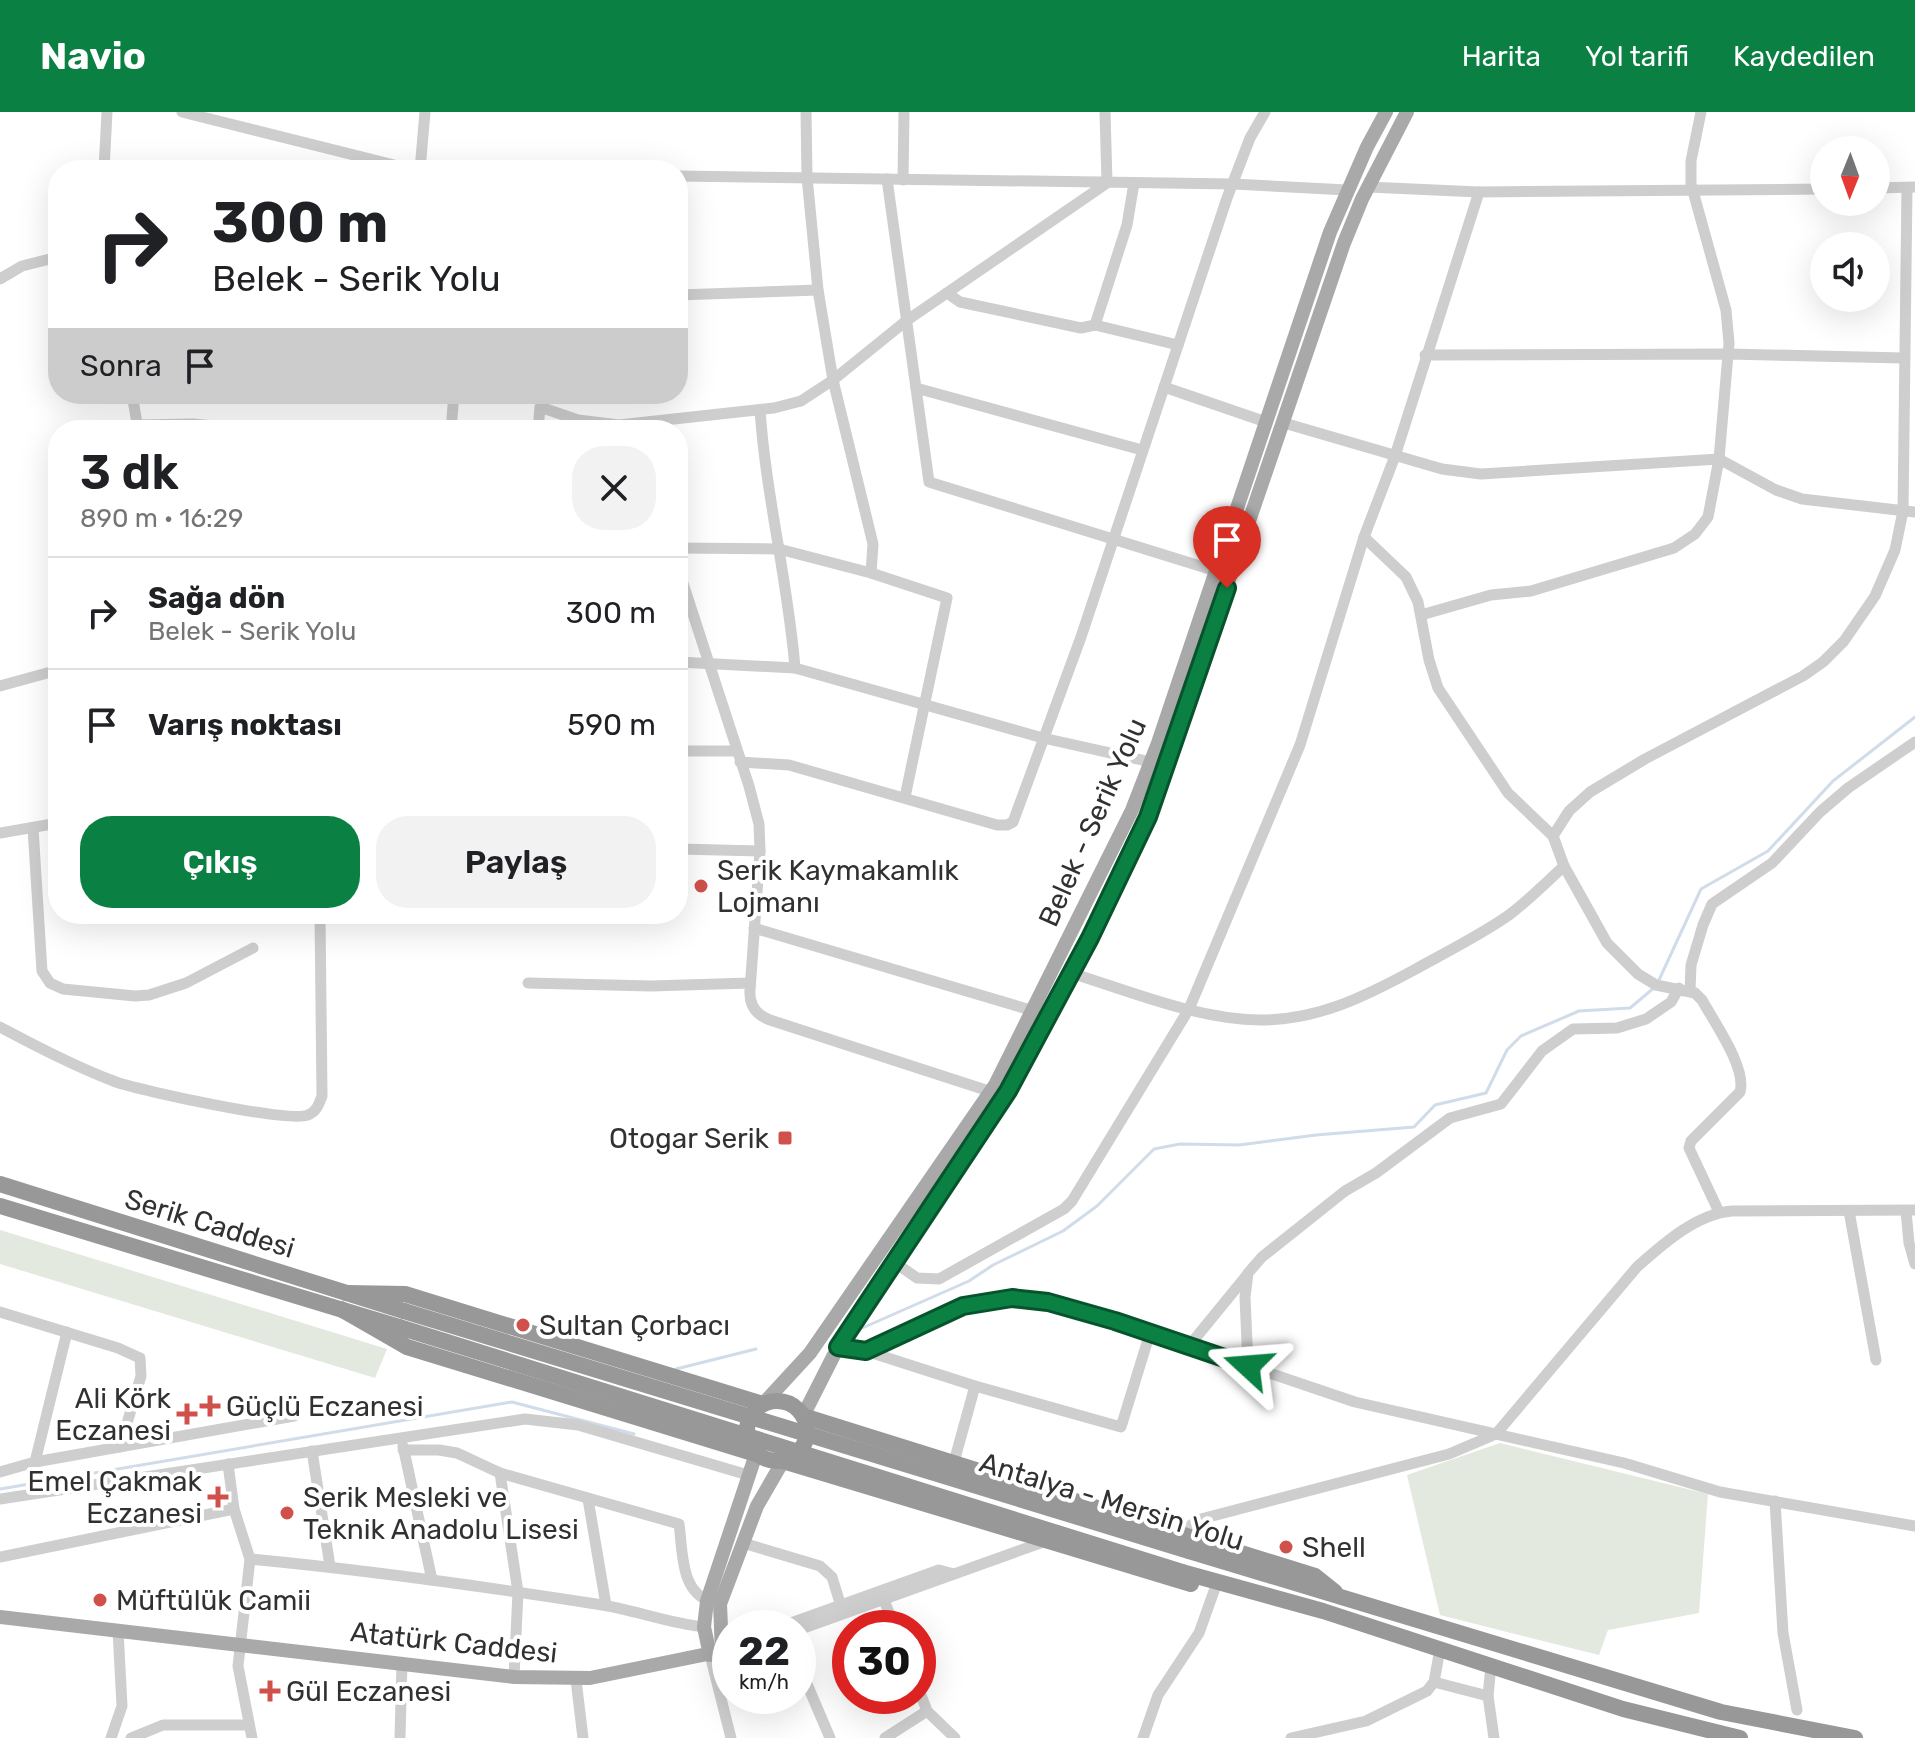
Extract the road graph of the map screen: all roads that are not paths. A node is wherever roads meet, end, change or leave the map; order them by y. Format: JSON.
{"nodes":[{"id":1,"x":107,"y":112,"type":"edge"},
{"id":2,"x":182,"y":112,"type":"edge"},
{"id":3,"x":231,"y":112,"type":"edge"},
{"id":4,"x":425,"y":112,"type":"edge"},
{"id":5,"x":806,"y":112,"type":"edge"},
{"id":6,"x":904,"y":112,"type":"edge"},
{"id":7,"x":1105,"y":112,"type":"edge"},
{"id":8,"x":1265,"y":112,"type":"edge"},
{"id":9,"x":1386,"y":112,"type":"edge"},
{"id":10,"x":1407,"y":112,"type":"edge"},
{"id":11,"x":1701,"y":112,"type":"edge"},
{"id":12,"x":231,"y":125,"type":"junction"},
{"id":13,"x":105,"y":160,"type":"edge"},
{"id":14,"x":376,"y":160,"type":"edge"},
{"id":15,"x":418,"y":160,"type":"edge"},
{"id":16,"x":688,"y":176,"type":"edge"},
{"id":17,"x":807,"y":177,"type":"junction"},
{"id":18,"x":887,"y":179,"type":"junction"},
{"id":19,"x":903,"y":180,"type":"junction"},
{"id":20,"x":1107,"y":182,"type":"junction"},
{"id":21,"x":1134,"y":183,"type":"junction"},
{"id":22,"x":1233,"y":184,"type":"junction"},
{"id":23,"x":1368,"y":187,"type":"junction"},
{"id":24,"x":1890,"y":188,"type":"edge"},
{"id":25,"x":1911,"y":188,"type":"edge"},
{"id":26,"x":1810,"y":189,"type":"edge"},
{"id":27,"x":1347,"y":190,"type":"junction"},
{"id":28,"x":1479,"y":192,"type":"junction"},
{"id":29,"x":1692,"y":192,"type":"junction"},
{"id":30,"x":48,"y":260,"type":"edge"},
{"id":31,"x":0,"y":279,"type":"edge"},
{"id":32,"x":818,"y":290,"type":"junction"},
{"id":33,"x":947,"y":293,"type":"junction"},
{"id":34,"x":688,"y":295,"type":"edge"},
{"id":35,"x":906,"y":321,"type":"junction"},
{"id":36,"x":1095,"y":325,"type":"junction"},
{"id":37,"x":1178,"y":345,"type":"junction"},
{"id":38,"x":1729,"y":354,"type":"junction"},
{"id":39,"x":1425,"y":355,"type":"junction"},
{"id":40,"x":1903,"y":358,"type":"junction"},
{"id":41,"x":833,"y":380,"type":"junction"},
{"id":42,"x":1164,"y":387,"type":"junction"},
{"id":43,"x":916,"y":388,"type":"junction"},
{"id":44,"x":760,"y":410,"type":"junction"},
{"id":45,"x":539,"y":420,"type":"edge"},
{"id":46,"x":581,"y":420,"type":"edge"},
{"id":47,"x":688,"y":421,"type":"edge"},
{"id":48,"x":1266,"y":422,"type":"junction"},
{"id":49,"x":1284,"y":423,"type":"junction"},
{"id":50,"x":1142,"y":450,"type":"junction"},
{"id":51,"x":1395,"y":456,"type":"junction"},
{"id":52,"x":1719,"y":459,"type":"junction"},
{"id":53,"x":1909,"y":512,"type":"edge"},
{"id":54,"x":1364,"y":537,"type":"junction"},
{"id":55,"x":1113,"y":540,"type":"junction"},
{"id":56,"x":688,"y":548,"type":"edge"},
{"id":57,"x":779,"y":549,"type":"junction"},
{"id":58,"x":1216,"y":571,"type":"junction"},
{"id":59,"x":871,"y":573,"type":"junction"},
{"id":60,"x":688,"y":602,"type":"edge"},
{"id":61,"x":1421,"y":615,"type":"junction"},
{"id":62,"x":688,"y":662,"type":"edge"},
{"id":63,"x":709,"y":662,"type":"junction"},
{"id":64,"x":795,"y":668,"type":"junction"},
{"id":65,"x":48,"y":673,"type":"edge"},
{"id":66,"x":0,"y":686,"type":"edge"},
{"id":67,"x":925,"y":704,"type":"junction"},
{"id":68,"x":1043,"y":738,"type":"junction"},
{"id":69,"x":1915,"y":742,"type":"edge"},
{"id":70,"x":688,"y":752,"type":"edge"},
{"id":71,"x":738,"y":756,"type":"junction"},
{"id":72,"x":1151,"y":762,"type":"junction"},
{"id":73,"x":905,"y":797,"type":"junction"},
{"id":74,"x":48,"y":825,"type":"edge"},
{"id":75,"x":33,"y":828,"type":"junction"},
{"id":76,"x":0,"y":833,"type":"edge"},
{"id":77,"x":1553,"y":836,"type":"junction"},
{"id":78,"x":688,"y":849,"type":"edge"},
{"id":79,"x":760,"y":851,"type":"junction"},
{"id":80,"x":1564,"y":866,"type":"junction"},
{"id":81,"x":320,"y":924,"type":"edge"},
{"id":82,"x":754,"y":928,"type":"junction"},
{"id":83,"x":253,"y":948,"type":"dead end"},
{"id":84,"x":1071,"y":973,"type":"junction"},
{"id":85,"x":528,"y":983,"type":"dead end"},
{"id":86,"x":750,"y":983,"type":"junction"},
{"id":87,"x":1684,"y":990,"type":"junction"},
{"id":88,"x":1189,"y":1009,"type":"junction"},
{"id":89,"x":1034,"y":1011,"type":"junction"},
{"id":90,"x":0,"y":1027,"type":"edge"},
{"id":91,"x":998,"y":1094,"type":"junction"},
{"id":92,"x":0,"y":1184,"type":"edge"},
{"id":93,"x":0,"y":1206,"type":"edge"},
{"id":94,"x":1911,"y":1210,"type":"edge"},
{"id":95,"x":1849,"y":1211,"type":"junction"},
{"id":96,"x":1719,"y":1212,"type":"junction"},
{"id":97,"x":894,"y":1262,"type":"junction"},
{"id":98,"x":1915,"y":1264,"type":"edge"},
{"id":99,"x":1248,"y":1273,"type":"junction"},
{"id":100,"x":344,"y":1301,"type":"junction"},
{"id":101,"x":0,"y":1312,"type":"edge"},
{"id":102,"x":402,"y":1319,"type":"junction"},
{"id":103,"x":67,"y":1332,"type":"junction"},
{"id":104,"x":1150,"y":1333,"type":"junction"},
{"id":105,"x":1189,"y":1346,"type":"junction"},
{"id":106,"x":838,"y":1347,"type":"junction"},
{"id":107,"x":866,"y":1351,"type":"junction"},
{"id":108,"x":1876,"y":1360,"type":"dead end"},
{"id":109,"x":1248,"y":1366,"type":"junction"},
{"id":110,"x":975,"y":1386,"type":"junction"},
{"id":111,"x":763,"y":1404,"type":"junction"},
{"id":112,"x":294,"y":1416,"type":"dead end"},
{"id":113,"x":803,"y":1416,"type":"junction"},
{"id":114,"x":1496,"y":1434,"type":"junction"},
{"id":115,"x":402,"y":1444,"type":"junction"},
{"id":116,"x":120,"y":1447,"type":"junction"},
{"id":117,"x":312,"y":1451,"type":"junction"},
{"id":118,"x":756,"y":1454,"type":"junction"},
{"id":119,"x":783,"y":1461,"type":"junction"},
{"id":120,"x":35,"y":1462,"type":"junction"},
{"id":121,"x":954,"y":1462,"type":"junction"},
{"id":122,"x":228,"y":1464,"type":"junction"},
{"id":123,"x":0,"y":1472,"type":"edge"},
{"id":124,"x":500,"y":1473,"type":"junction"},
{"id":125,"x":748,"y":1475,"type":"junction"},
{"id":126,"x":0,"y":1499,"type":"edge"},
{"id":127,"x":588,"y":1499,"type":"junction"},
{"id":128,"x":1775,"y":1501,"type":"junction"},
{"id":129,"x":234,"y":1509,"type":"junction"},
{"id":130,"x":1915,"y":1526,"type":"edge"},
{"id":131,"x":1047,"y":1541,"type":"junction"},
{"id":132,"x":743,"y":1543,"type":"junction"},
{"id":133,"x":1187,"y":1543,"type":"junction"},
{"id":134,"x":0,"y":1557,"type":"edge"},
{"id":135,"x":250,"y":1559,"type":"junction"},
{"id":136,"x":330,"y":1566,"type":"junction"},
{"id":137,"x":432,"y":1580,"type":"junction"},
{"id":138,"x":1214,"y":1591,"type":"junction"},
{"id":139,"x":518,"y":1592,"type":"junction"},
{"id":140,"x":882,"y":1594,"type":"junction"},
{"id":141,"x":713,"y":1602,"type":"junction"},
{"id":142,"x":840,"y":1603,"type":"junction"},
{"id":143,"x":606,"y":1605,"type":"junction"},
{"id":144,"x":714,"y":1610,"type":"edge"},
{"id":145,"x":888,"y":1610,"type":"edge"},
{"id":146,"x":1323,"y":1611,"type":"junction"},
{"id":147,"x":816,"y":1613,"type":"edge"},
{"id":148,"x":0,"y":1617,"type":"edge"},
{"id":149,"x":816,"y":1622,"type":"edge"},
{"id":150,"x":704,"y":1627,"type":"junction"},
{"id":151,"x":118,"y":1630,"type":"junction"},
{"id":152,"x":712,"y":1638,"type":"edge"},
{"id":153,"x":240,"y":1645,"type":"junction"},
{"id":154,"x":1440,"y":1649,"type":"junction"},
{"id":155,"x":712,"y":1653,"type":"edge"},
{"id":156,"x":402,"y":1663,"type":"junction"},
{"id":157,"x":1491,"y":1665,"type":"junction"},
{"id":158,"x":514,"y":1677,"type":"junction"},
{"id":159,"x":576,"y":1680,"type":"junction"},
{"id":160,"x":1434,"y":1682,"type":"junction"},
{"id":161,"x":1488,"y":1696,"type":"junction"},
{"id":162,"x":816,"y":1705,"type":"edge"},
{"id":163,"x":1797,"y":1710,"type":"dead end"},
{"id":164,"x":728,"y":1714,"type":"edge"},
{"id":165,"x":922,"y":1714,"type":"edge"},
{"id":166,"x":930,"y":1714,"type":"edge"},
{"id":167,"x":249,"y":1725,"type":"junction"},
{"id":168,"x":1317,"y":1736,"type":"edge"},
{"id":169,"x":111,"y":1738,"type":"edge"},
{"id":170,"x":131,"y":1738,"type":"edge"},
{"id":171,"x":252,"y":1738,"type":"edge"},
{"id":172,"x":400,"y":1738,"type":"edge"},
{"id":173,"x":583,"y":1738,"type":"edge"},
{"id":174,"x":731,"y":1738,"type":"edge"},
{"id":175,"x":830,"y":1738,"type":"edge"},
{"id":176,"x":885,"y":1738,"type":"edge"},
{"id":177,"x":955,"y":1738,"type":"edge"},
{"id":178,"x":1143,"y":1738,"type":"edge"},
{"id":179,"x":1291,"y":1738,"type":"edge"},
{"id":180,"x":1494,"y":1738,"type":"edge"},
{"id":181,"x":1740,"y":1738,"type":"edge"},
{"id":182,"x":1855,"y":1738,"type":"edge"}],
"edges":[{"from":1,"to":13,"type":"street"},
{"from":2,"to":12,"type":"street"},
{"from":3,"to":12,"type":"street"},
{"from":4,"to":15,"type":"street"},
{"from":5,"to":17,"type":"street"},
{"from":6,"to":19,"type":"street"},
{"from":7,"to":20,"type":"street"},
{"from":8,"to":22,"type":"street"},
{"from":9,"to":27,"type":"main road","name":"Belek - Serik Yolu"},
{"from":10,"to":23,"type":"main road","name":"Belek - Serik Yolu"},
{"from":11,"to":29,"type":"street"},
{"from":12,"to":14,"type":"street"},
{"from":16,"to":17,"type":"street"},
{"from":17,"to":18,"type":"street"},
{"from":17,"to":32,"type":"street"},
{"from":18,"to":19,"type":"street"},
{"from":18,"to":35,"type":"street"},
{"from":19,"to":20,"type":"street"},
{"from":20,"to":21,"type":"street"},
{"from":20,"to":33,"type":"street"},
{"from":21,"to":22,"type":"street"},
{"from":21,"to":36,"type":"street"},
{"from":22,"to":27,"type":"street"},
{"from":22,"to":37,"type":"street"},
{"from":23,"to":28,"type":"street"},
{"from":23,"to":49,"type":"main road","name":"Belek - Serik Yolu"},
{"from":24,"to":25,"type":"street"},
{"from":25,"to":40,"type":"street"},
{"from":26,"to":29,"type":"street"},
{"from":27,"to":48,"type":"main road","name":"Belek - Serik Yolu"},
{"from":28,"to":29,"type":"street"},
{"from":28,"to":39,"type":"street"},
{"from":29,"to":38,"type":"street"},
{"from":30,"to":31,"type":"street"},
{"from":32,"to":34,"type":"street"},
{"from":32,"to":41,"type":"street"},
{"from":33,"to":35,"type":"street"},
{"from":33,"to":36,"type":"street"},
{"from":35,"to":41,"type":"street"},
{"from":35,"to":43,"type":"street"},
{"from":36,"to":37,"type":"street"},
{"from":37,"to":42,"type":"street"},
{"from":38,"to":39,"type":"street"},
{"from":38,"to":40,"type":"street"},
{"from":38,"to":52,"type":"street"},
{"from":39,"to":51,"type":"street"},
{"from":40,"to":53,"type":"street"},
{"from":41,"to":44,"type":"street"},
{"from":41,"to":59,"type":"street"},
{"from":42,"to":48,"type":"street"},
{"from":42,"to":50,"type":"street"},
{"from":43,"to":50,"type":"street"},
{"from":43,"to":55,"type":"street"},
{"from":44,"to":47,"type":"street"},
{"from":44,"to":57,"type":"street"},
{"from":45,"to":46,"type":"street"},
{"from":48,"to":58,"type":"main road","name":"Belek - Serik Yolu"},
{"from":49,"to":51,"type":"street"},
{"from":49,"to":84,"type":"main road","name":"Belek - Serik Yolu"},
{"from":50,"to":55,"type":"street"},
{"from":51,"to":52,"type":"street"},
{"from":51,"to":54,"type":"street"},
{"from":52,"to":53,"type":"street"},
{"from":52,"to":61,"type":"street"},
{"from":53,"to":77,"type":"street"},
{"from":54,"to":61,"type":"street"},
{"from":54,"to":88,"type":"street"},
{"from":55,"to":58,"type":"street"},
{"from":55,"to":68,"type":"street"},
{"from":56,"to":57,"type":"street"},
{"from":57,"to":59,"type":"street"},
{"from":57,"to":64,"type":"street"},
{"from":58,"to":72,"type":"main road","name":"Belek - Serik Yolu"},
{"from":59,"to":67,"type":"street"},
{"from":60,"to":63,"type":"street"},
{"from":61,"to":77,"type":"street"},
{"from":62,"to":63,"type":"street"},
{"from":63,"to":64,"type":"street"},
{"from":63,"to":71,"type":"street"},
{"from":64,"to":67,"type":"street"},
{"from":65,"to":66,"type":"street"},
{"from":67,"to":68,"type":"street"},
{"from":67,"to":73,"type":"street"},
{"from":68,"to":72,"type":"street"},
{"from":68,"to":73,"type":"street"},
{"from":69,"to":87,"type":"street"},
{"from":70,"to":71,"type":"street"},
{"from":71,"to":73,"type":"street"},
{"from":71,"to":79,"type":"street"},
{"from":72,"to":89,"type":"main road","name":"Belek - Serik Yolu"},
{"from":74,"to":75,"type":"street"},
{"from":75,"to":76,"type":"street"},
{"from":75,"to":83,"type":"street"},
{"from":77,"to":80,"type":"street"},
{"from":78,"to":79,"type":"street"},
{"from":79,"to":82,"type":"street"},
{"from":80,"to":87,"type":"street"},
{"from":80,"to":88,"type":"street"},
{"from":81,"to":90,"type":"street"},
{"from":82,"to":86,"type":"street"},
{"from":82,"to":89,"type":"street"},
{"from":84,"to":88,"type":"street"},
{"from":84,"to":91,"type":"main road","name":"Belek - Serik Yolu"},
{"from":85,"to":86,"type":"street"},
{"from":86,"to":91,"type":"street"},
{"from":87,"to":96,"type":"street"},
{"from":87,"to":99,"type":"street"},
{"from":88,"to":97,"type":"street"},
{"from":89,"to":91,"type":"main road","name":"Belek - Serik Yolu"},
{"from":91,"to":97,"type":"main road","name":"Belek - Serik Yolu"},
{"from":91,"to":111,"type":"main road","name":"Belek - Serik Yolu"},
{"from":92,"to":100,"type":"highway","name":"Serik Caddesi"},
{"from":93,"to":100,"type":"highway","name":"Serik Caddesi"},
{"from":94,"to":95,"type":"street"},
{"from":94,"to":98,"type":"street"},
{"from":95,"to":96,"type":"street"},
{"from":95,"to":108,"type":"street"},
{"from":96,"to":114,"type":"street"},
{"from":97,"to":106,"type":"main road","name":"Belek - Serik Yolu"},
{"from":99,"to":105,"type":"street"},
{"from":99,"to":109,"type":"street"},
{"from":100,"to":102,"type":"highway","name":"Serik Caddesi"},
{"from":100,"to":111,"type":"highway"},
{"from":100,"to":118,"type":"highway"},
{"from":101,"to":103,"type":"street"},
{"from":102,"to":133,"type":"highway","name":"Antalya - Mersin Yolu","bridge":true},
{"from":102,"to":146,"type":"highway","name":"Antalya - Mersin Yolu","bridge":true},
{"from":103,"to":116,"type":"street"},
{"from":103,"to":120,"type":"street"},
{"from":104,"to":105,"type":"street"},
{"from":104,"to":107,"type":"street"},
{"from":104,"to":110,"type":"street"},
{"from":105,"to":109,"type":"street"},
{"from":106,"to":107,"type":"street"},
{"from":106,"to":113,"type":"main road","name":"Belek - Serik Yolu"},
{"from":107,"to":110,"type":"street"},
{"from":109,"to":114,"type":"street"},
{"from":110,"to":121,"type":"street"},
{"from":111,"to":113,"type":"highway"},
{"from":111,"to":118,"type":"highway"},
{"from":112,"to":116,"type":"street"},
{"from":113,"to":119,"type":"highway"},
{"from":113,"to":121,"type":"highway"},
{"from":114,"to":128,"type":"street"},
{"from":114,"to":133,"type":"street"},
{"from":115,"to":117,"type":"street"},
{"from":115,"to":124,"type":"street"},
{"from":115,"to":125,"type":"street"},
{"from":115,"to":137,"type":"street"},
{"from":116,"to":120,"type":"street"},
{"from":117,"to":122,"type":"street"},
{"from":117,"to":136,"type":"street"},
{"from":118,"to":119,"type":"highway"},
{"from":118,"to":125,"type":"main road"},
{"from":119,"to":131,"type":"highway"},
{"from":119,"to":132,"type":"main road"},
{"from":120,"to":123,"type":"street"},
{"from":121,"to":133,"type":"highway"},
{"from":122,"to":126,"type":"street"},
{"from":122,"to":129,"type":"street"},
{"from":124,"to":127,"type":"street"},
{"from":124,"to":139,"type":"street"},
{"from":125,"to":141,"type":"main road"},
{"from":127,"to":141,"type":"street"},
{"from":127,"to":143,"type":"street"},
{"from":128,"to":130,"type":"street"},
{"from":128,"to":163,"type":"street"},
{"from":129,"to":134,"type":"street"},
{"from":129,"to":135,"type":"street"},
{"from":131,"to":138,"type":"highway"},
{"from":131,"to":140,"type":"street"},
{"from":132,"to":141,"type":"main road"},
{"from":132,"to":142,"type":"street"},
{"from":133,"to":182,"type":"highway","name":"Antalya - Mersin Yolu"},
{"from":135,"to":136,"type":"street"},
{"from":135,"to":153,"type":"street"},
{"from":136,"to":137,"type":"street"},
{"from":137,"to":139,"type":"street"},
{"from":138,"to":146,"type":"highway"},
{"from":138,"to":178,"type":"street"},
{"from":139,"to":143,"type":"street"},
{"from":139,"to":158,"type":"street"},
{"from":140,"to":142,"type":"street"},
{"from":140,"to":145,"type":"street"},
{"from":140,"to":149,"type":"street"},
{"from":141,"to":144,"type":"main road"},
{"from":141,"to":150,"type":"main road"},
{"from":142,"to":147,"type":"street"},
{"from":143,"to":150,"type":"street"},
{"from":146,"to":154,"type":"highway","name":"Antalya - Mersin Yolu"},
{"from":148,"to":151,"type":"main road","name":"Atatürk Caddesi"},
{"from":150,"to":152,"type":"main road"},
{"from":151,"to":153,"type":"main road","name":"Atatürk Caddesi"},
{"from":151,"to":169,"type":"street"},
{"from":153,"to":156,"type":"main road","name":"Atatürk Caddesi"},
{"from":153,"to":167,"type":"street"},
{"from":154,"to":157,"type":"highway","name":"Antalya - Mersin Yolu"},
{"from":154,"to":160,"type":"street"},
{"from":155,"to":159,"type":"main road","name":"Atatürk Caddesi"},
{"from":156,"to":158,"type":"main road","name":"Atatürk Caddesi"},
{"from":156,"to":172,"type":"street"},
{"from":157,"to":161,"type":"street"},
{"from":157,"to":181,"type":"highway","name":"Antalya - Mersin Yolu"},
{"from":158,"to":159,"type":"main road","name":"Atatürk Caddesi"},
{"from":159,"to":173,"type":"street"},
{"from":160,"to":161,"type":"street"},
{"from":160,"to":168,"type":"street"},
{"from":161,"to":180,"type":"street"},
{"from":162,"to":175,"type":"street"},
{"from":164,"to":174,"type":"street"},
{"from":165,"to":176,"type":"street"},
{"from":166,"to":177,"type":"street"},
{"from":167,"to":170,"type":"street"},
{"from":167,"to":171,"type":"street"},
{"from":168,"to":179,"type":"street"}]}
